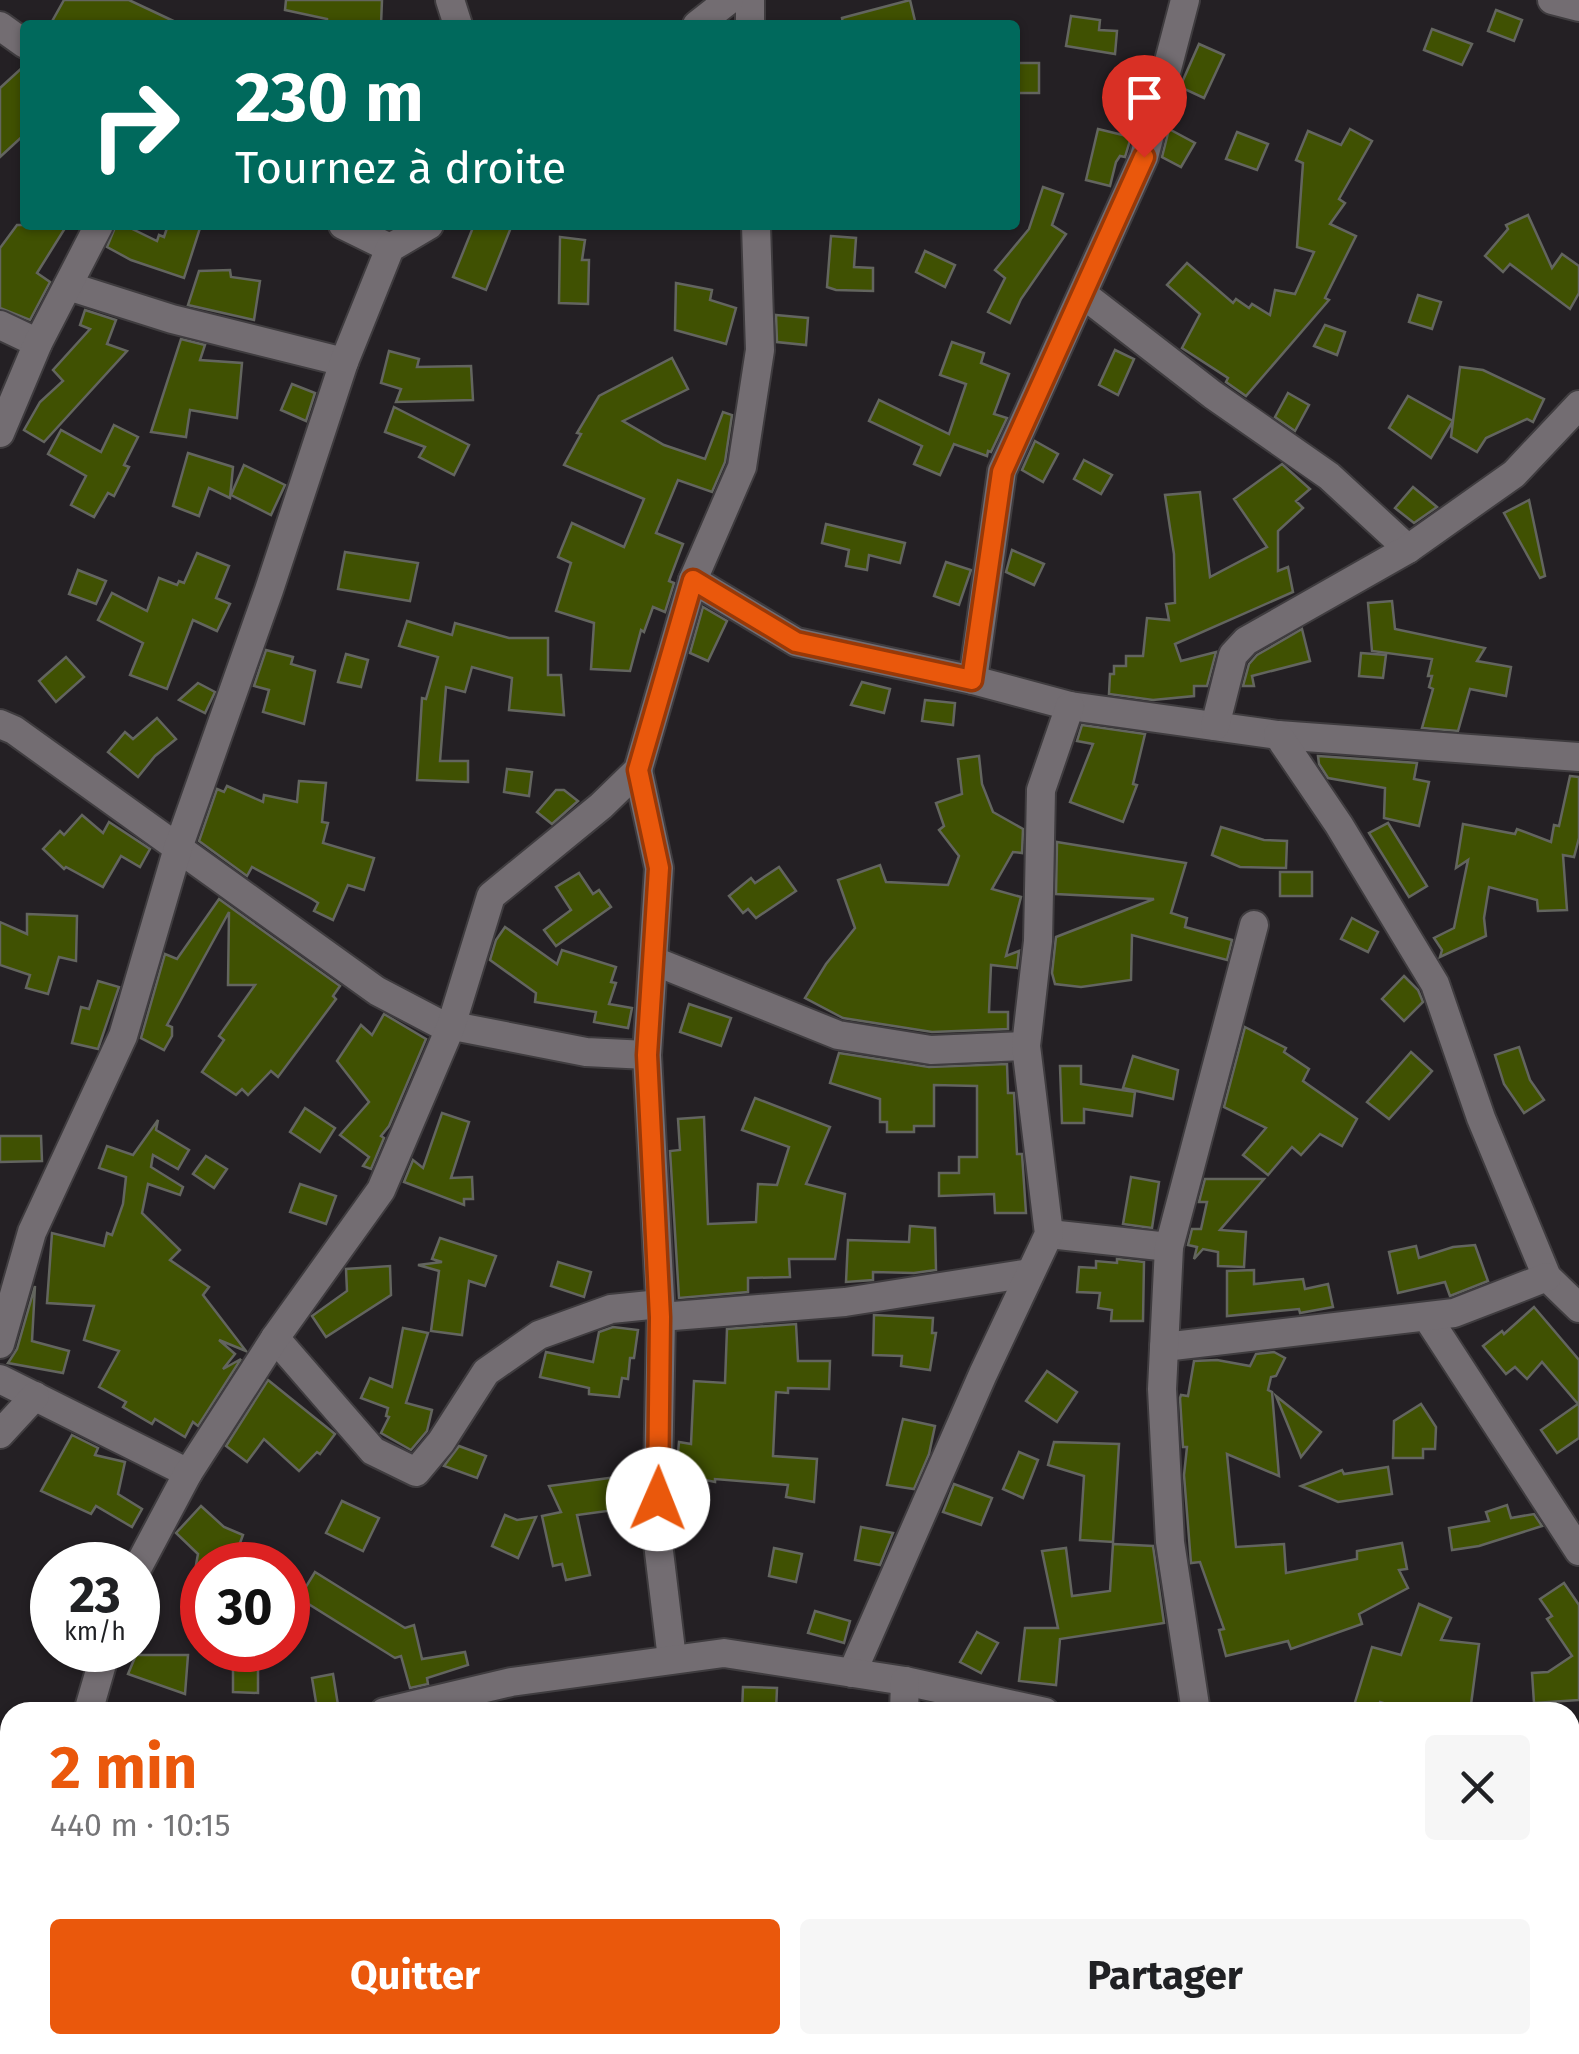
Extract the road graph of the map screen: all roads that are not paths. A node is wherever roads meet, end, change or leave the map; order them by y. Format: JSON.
{"nodes":[{"id":1,"x":728,"y":0,"type":"edge"},
{"id":2,"x":1185,"y":0,"type":"edge"},
{"id":3,"x":1552,"y":0,"type":"edge"},
{"id":4,"x":1579,"y":8,"type":"edge"},
{"id":5,"x":703,"y":20,"type":"edge"},
{"id":6,"x":96,"y":230,"type":"edge"},
{"id":7,"x":353,"y":230,"type":"edge"},
{"id":8,"x":420,"y":230,"type":"edge"},
{"id":9,"x":756,"y":230,"type":"edge"},
{"id":10,"x":390,"y":248,"type":"junction"},
{"id":11,"x":68,"y":286,"type":"junction"},
{"id":12,"x":1084,"y":295,"type":"junction"},
{"id":13,"x":0,"y":325,"type":"edge"},
{"id":14,"x":38,"y":343,"type":"junction"},
{"id":15,"x":344,"y":362,"type":"junction"},
{"id":16,"x":1579,"y":406,"type":"edge"},
{"id":17,"x":0,"y":433,"type":"edge"},
{"id":18,"x":1408,"y":549,"type":"junction"},
{"id":19,"x":693,"y":580,"type":"junction"},
{"id":20,"x":972,"y":680,"type":"junction"},
{"id":21,"x":1070,"y":706,"type":"junction"},
{"id":22,"x":0,"y":724,"type":"edge"},
{"id":23,"x":1214,"y":726,"type":"junction"},
{"id":24,"x":1278,"y":735,"type":"junction"},
{"id":25,"x":1579,"y":757,"type":"edge"},
{"id":26,"x":638,"y":770,"type":"junction"},
{"id":27,"x":178,"y":848,"type":"junction"},
{"id":28,"x":1254,"y":925,"type":"dead end"},
{"id":29,"x":654,"y":960,"type":"junction"},
{"id":30,"x":451,"y":1026,"type":"junction"},
{"id":31,"x":1026,"y":1046,"type":"junction"},
{"id":32,"x":647,"y":1055,"type":"junction"},
{"id":33,"x":1048,"y":1234,"type":"junction"},
{"id":34,"x":1169,"y":1248,"type":"junction"},
{"id":35,"x":1030,"y":1273,"type":"junction"},
{"id":36,"x":1547,"y":1277,"type":"junction"},
{"id":37,"x":1579,"y":1308,"type":"edge"},
{"id":38,"x":660,"y":1311,"type":"junction"},
{"id":39,"x":1427,"y":1316,"type":"junction"},
{"id":40,"x":275,"y":1338,"type":"junction"},
{"id":41,"x":0,"y":1344,"type":"edge"},
{"id":42,"x":1164,"y":1346,"type":"junction"},
{"id":43,"x":0,"y":1379,"type":"edge"},
{"id":44,"x":35,"y":1396,"type":"junction"},
{"id":45,"x":0,"y":1434,"type":"edge"},
{"id":46,"x":188,"y":1473,"type":"junction"},
{"id":47,"x":151,"y":1542,"type":"edge"},
{"id":48,"x":1579,"y":1552,"type":"edge"},
{"id":49,"x":672,"y":1659,"type":"junction"},
{"id":50,"x":100,"y":1672,"type":"edge"},
{"id":51,"x":852,"y":1672,"type":"junction"},
{"id":52,"x":905,"y":1681,"type":"junction"},
{"id":53,"x":91,"y":1702,"type":"edge"},
{"id":54,"x":426,"y":1702,"type":"edge"},
{"id":55,"x":904,"y":1702,"type":"edge"},
{"id":56,"x":1000,"y":1702,"type":"edge"},
{"id":57,"x":1194,"y":1702,"type":"edge"}],
"edges":[{"from":1,"to":5,"type":"street"},
{"from":2,"to":12,"type":"street"},
{"from":3,"to":4,"type":"street"},
{"from":6,"to":11,"type":"street"},
{"from":7,"to":10,"type":"street"},
{"from":8,"to":10,"type":"street"},
{"from":9,"to":19,"type":"street"},
{"from":10,"to":15,"type":"street"},
{"from":11,"to":14,"type":"street"},
{"from":11,"to":15,"type":"street"},
{"from":12,"to":18,"type":"street"},
{"from":12,"to":20,"type":"street"},
{"from":13,"to":14,"type":"street"},
{"from":14,"to":17,"type":"street"},
{"from":15,"to":27,"type":"street"},
{"from":16,"to":18,"type":"street"},
{"from":18,"to":23,"type":"street"},
{"from":19,"to":20,"type":"street"},
{"from":19,"to":26,"type":"street"},
{"from":20,"to":21,"type":"street"},
{"from":21,"to":23,"type":"street"},
{"from":21,"to":31,"type":"street"},
{"from":22,"to":27,"type":"street"},
{"from":23,"to":24,"type":"street"},
{"from":24,"to":25,"type":"street"},
{"from":24,"to":36,"type":"street"},
{"from":26,"to":29,"type":"street"},
{"from":26,"to":30,"type":"street"},
{"from":27,"to":30,"type":"street"},
{"from":27,"to":41,"type":"street"},
{"from":28,"to":34,"type":"street"},
{"from":29,"to":31,"type":"street"},
{"from":29,"to":32,"type":"street"},
{"from":30,"to":32,"type":"street"},
{"from":30,"to":40,"type":"street"},
{"from":31,"to":33,"type":"street"},
{"from":32,"to":38,"type":"street"},
{"from":33,"to":34,"type":"street"},
{"from":33,"to":35,"type":"street"},
{"from":34,"to":42,"type":"street"},
{"from":35,"to":38,"type":"street"},
{"from":35,"to":51,"type":"street"},
{"from":36,"to":37,"type":"street"},
{"from":36,"to":39,"type":"street"},
{"from":38,"to":40,"type":"street"},
{"from":38,"to":49,"type":"street"},
{"from":39,"to":42,"type":"street"},
{"from":39,"to":48,"type":"street"},
{"from":40,"to":46,"type":"street"},
{"from":42,"to":57,"type":"street"},
{"from":43,"to":44,"type":"street"},
{"from":44,"to":45,"type":"street"},
{"from":44,"to":46,"type":"street"},
{"from":46,"to":47,"type":"street"},
{"from":49,"to":51,"type":"street"},
{"from":49,"to":54,"type":"street"},
{"from":50,"to":53,"type":"street"},
{"from":51,"to":52,"type":"street"},
{"from":52,"to":55,"type":"street"},
{"from":52,"to":56,"type":"street"}]}
